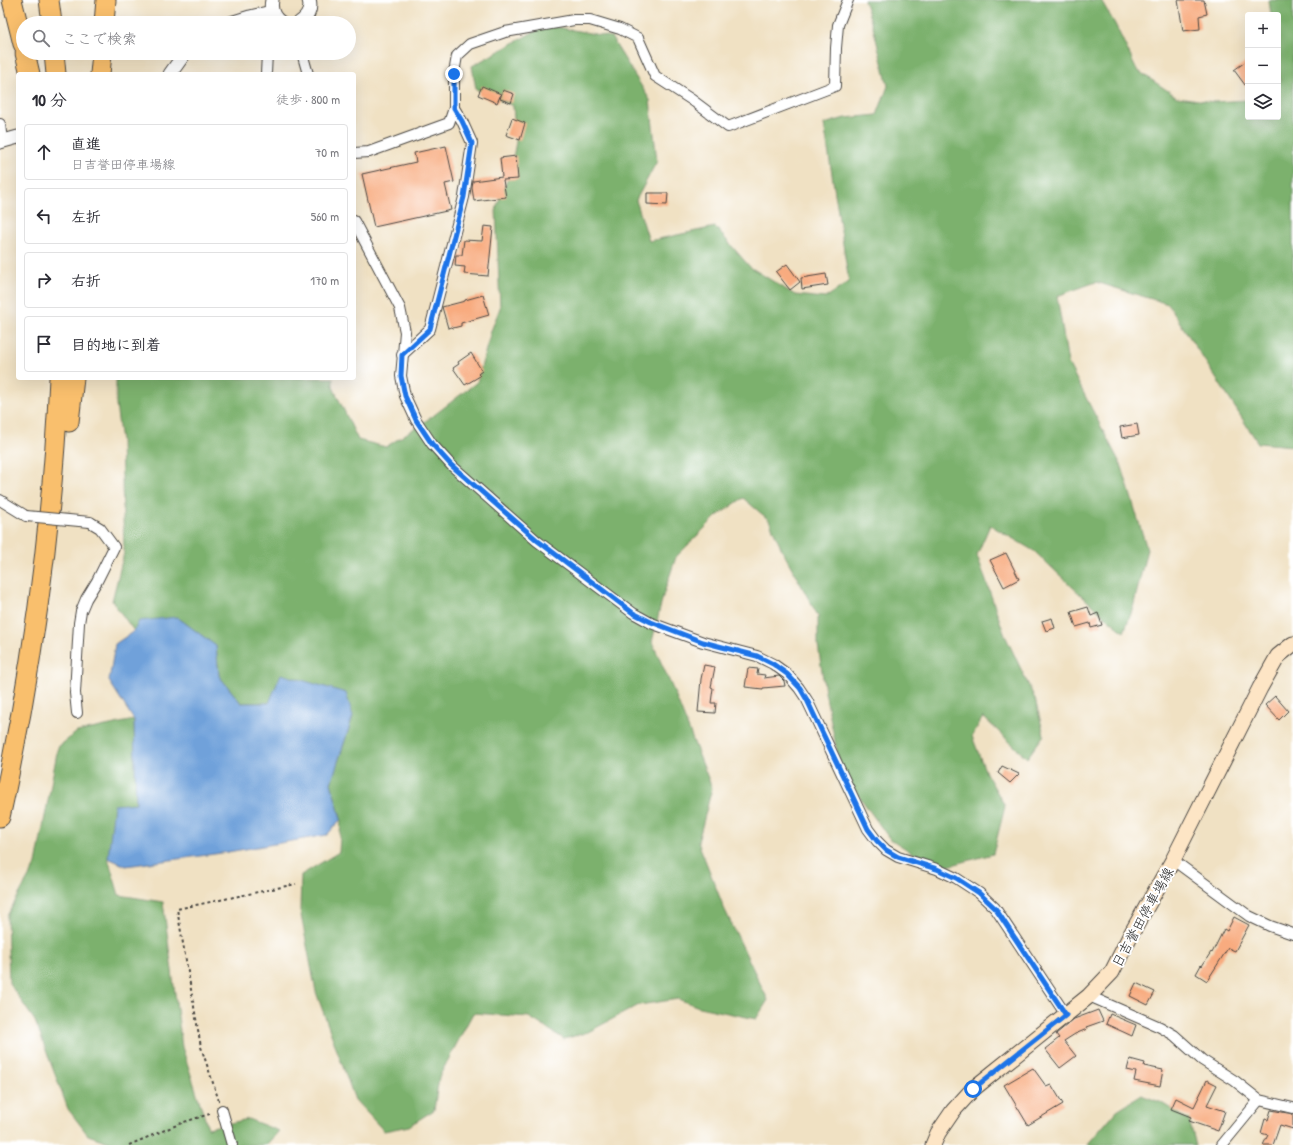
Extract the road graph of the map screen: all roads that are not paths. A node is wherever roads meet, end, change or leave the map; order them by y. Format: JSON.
{"nodes":[{"id":1,"x":12,"y":0,"type":"edge"},
{"id":2,"x":49,"y":0,"type":"edge"},
{"id":3,"x":106,"y":0,"type":"edge"},
{"id":4,"x":848,"y":0,"type":"edge"},
{"id":5,"x":314,"y":1,"type":"edge"},
{"id":6,"x":272,"y":6,"type":"edge"},
{"id":7,"x":16,"y":16,"type":"edge"},
{"id":8,"x":51,"y":16,"type":"edge"},
{"id":9,"x":105,"y":16,"type":"edge"},
{"id":10,"x":258,"y":16,"type":"edge"},
{"id":11,"x":274,"y":16,"type":"edge"},
{"id":12,"x":307,"y":16,"type":"edge"},
{"id":13,"x":27,"y":60,"type":"edge"},
{"id":14,"x":55,"y":60,"type":"edge"},
{"id":15,"x":101,"y":60,"type":"edge"},
{"id":16,"x":180,"y":60,"type":"edge"},
{"id":17,"x":267,"y":60,"type":"edge"},
{"id":18,"x":304,"y":60,"type":"edge"},
{"id":19,"x":30,"y":72,"type":"edge"},
{"id":20,"x":56,"y":72,"type":"edge"},
{"id":21,"x":100,"y":72,"type":"edge"},
{"id":22,"x":171,"y":72,"type":"edge"},
{"id":23,"x":266,"y":72,"type":"edge"},
{"id":24,"x":307,"y":72,"type":"edge"},
{"id":25,"x":454,"y":108,"type":"junction"},
{"id":26,"x":0,"y":124,"type":"edge"},
{"id":27,"x":16,"y":137,"type":"edge"},
{"id":28,"x":1,"y":141,"type":"edge"},
{"id":29,"x":356,"y":153,"type":"edge"},
{"id":30,"x":356,"y":225,"type":"edge"},
{"id":31,"x":402,"y":355,"type":"junction"},
{"id":32,"x":60,"y":380,"type":"edge"},
{"id":33,"x":74,"y":380,"type":"edge"},
{"id":34,"x":0,"y":500,"type":"edge"},
{"id":35,"x":34,"y":642,"type":"junction"},
{"id":36,"x":1293,"y":644,"type":"edge"},
{"id":37,"x":77,"y":713,"type":"dead end"},
{"id":38,"x":0,"y":817,"type":"edge"},
{"id":39,"x":1174,"y":860,"type":"junction"},
{"id":40,"x":1293,"y":934,"type":"edge"},
{"id":41,"x":1089,"y":996,"type":"junction"},
{"id":42,"x":1066,"y":1015,"type":"junction"},
{"id":43,"x":1259,"y":1100,"type":"junction"},
{"id":44,"x":1293,"y":1108,"type":"edge"},
{"id":45,"x":222,"y":1110,"type":"road end"},
{"id":46,"x":232,"y":1145,"type":"edge"},
{"id":47,"x":933,"y":1145,"type":"edge"},
{"id":48,"x":1222,"y":1145,"type":"edge"}],
"edges":[{"from":1,"to":7,"type":"highway"},
{"from":2,"to":8,"type":"highway"},
{"from":3,"to":9,"type":"highway"},
{"from":4,"to":25,"type":"street"},
{"from":5,"to":12,"type":"street"},
{"from":6,"to":10,"type":"street"},
{"from":6,"to":11,"type":"street"},
{"from":13,"to":19,"type":"highway"},
{"from":14,"to":20,"type":"highway"},
{"from":15,"to":21,"type":"highway"},
{"from":16,"to":22,"type":"street"},
{"from":17,"to":23,"type":"street"},
{"from":18,"to":24,"type":"street"},
{"from":25,"to":29,"type":"street"},
{"from":25,"to":31,"type":"street"},
{"from":26,"to":28,"type":"street"},
{"from":27,"to":28,"type":"street"},
{"from":30,"to":31,"type":"street"},
{"from":31,"to":42,"type":"street"},
{"from":32,"to":35,"type":"highway"},
{"from":33,"to":35,"type":"highway"},
{"from":34,"to":37,"type":"street","bridge":true},
{"from":35,"to":38,"type":"highway"},
{"from":36,"to":39,"type":"main road","name":"日吉誉田停車場線"},
{"from":39,"to":40,"type":"street"},
{"from":39,"to":41,"type":"main road","name":"日吉誉田停車場線"},
{"from":41,"to":42,"type":"main road","name":"日吉誉田停車場線"},
{"from":41,"to":43,"type":"street"},
{"from":42,"to":47,"type":"main road","name":"日吉誉田停車場線"},
{"from":43,"to":44,"type":"street"},
{"from":43,"to":48,"type":"street"},
{"from":45,"to":46,"type":"street"}]}
